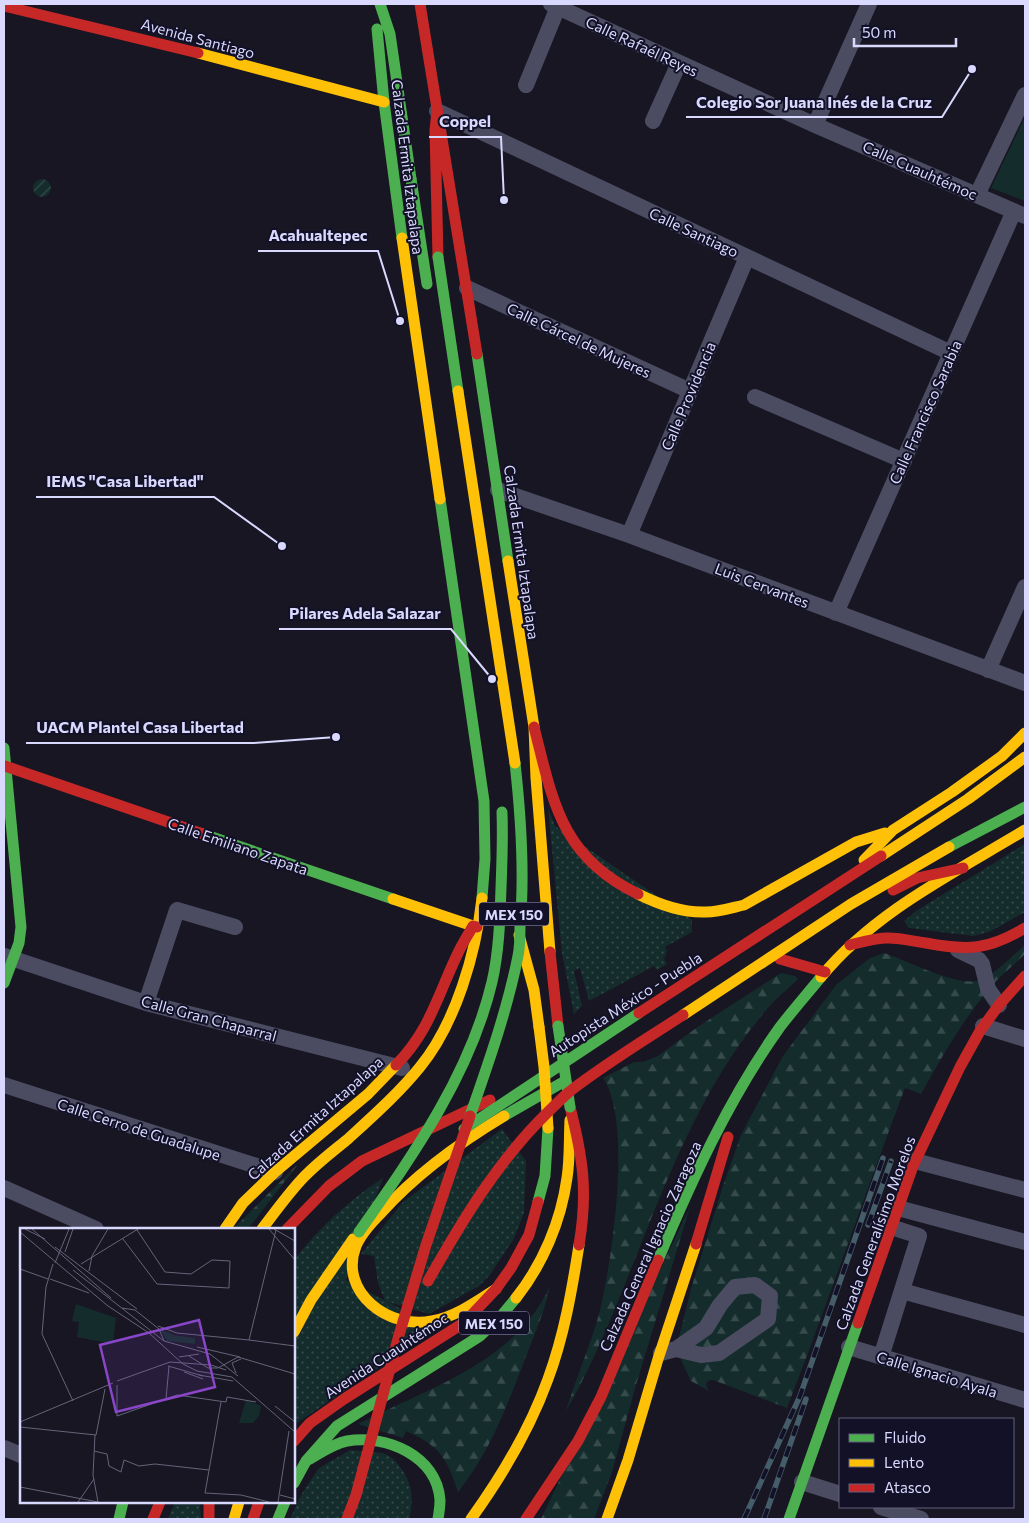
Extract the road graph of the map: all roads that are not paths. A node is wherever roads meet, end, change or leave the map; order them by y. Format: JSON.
{"nodes":[{"id":1,"x":375,"y":4,"type":"edge"},
{"id":2,"x":380,"y":4,"type":"edge"},
{"id":3,"x":420,"y":4,"type":"edge"},
{"id":4,"x":869,"y":4,"type":"edge"},
{"id":5,"x":555,"y":5,"type":"edge"},
{"id":6,"x":4,"y":6,"type":"edge"},
{"id":7,"x":679,"y":63,"type":"junction"},
{"id":8,"x":526,"y":85,"type":"dead end"},
{"id":9,"x":1025,"y":95,"type":"edge"},
{"id":10,"x":384,"y":102,"type":"junction"},
{"id":11,"x":437,"y":111,"type":"junction"},
{"id":12,"x":653,"y":121,"type":"dead end"},
{"id":13,"x":815,"y":125,"type":"junction"},
{"id":14,"x":977,"y":195,"type":"junction"},
{"id":15,"x":1020,"y":214,"type":"edge"},
{"id":16,"x":747,"y":257,"type":"junction"},
{"id":17,"x":467,"y":288,"type":"junction"},
{"id":18,"x":429,"y":296,"type":"dead end"},
{"id":19,"x":951,"y":353,"type":"junction"},
{"id":20,"x":690,"y":392,"type":"junction"},
{"id":21,"x":755,"y":397,"type":"dead end"},
{"id":22,"x":904,"y":461,"type":"junction"},
{"id":23,"x":498,"y":490,"type":"junction"},
{"id":24,"x":629,"y":535,"type":"junction"},
{"id":25,"x":1025,"y":587,"type":"edge"},
{"id":26,"x":836,"y":613,"type":"junction"},
{"id":27,"x":988,"y":670,"type":"junction"},
{"id":28,"x":1025,"y":683,"type":"edge"},
{"id":29,"x":534,"y":727,"type":"junction"},
{"id":30,"x":1025,"y":733,"type":"edge"},
{"id":31,"x":474,"y":742,"type":"junction"},
{"id":32,"x":4,"y":748,"type":"edge"},
{"id":33,"x":536,"y":749,"type":"junction"},
{"id":34,"x":1025,"y":757,"type":"edge"},
{"id":35,"x":4,"y":765,"type":"edge"},
{"id":36,"x":491,"y":766,"type":"dead end"},
{"id":37,"x":502,"y":774,"type":"dead end"},
{"id":38,"x":484,"y":801,"type":"junction"},
{"id":39,"x":502,"y":803,"type":"dead end"},
{"id":40,"x":1025,"y":807,"type":"edge"},
{"id":41,"x":893,"y":830,"type":"junction"},
{"id":42,"x":1025,"y":830,"type":"edge"},
{"id":43,"x":963,"y":868,"type":"junction"},
{"id":44,"x":852,"y":871,"type":"junction"},
{"id":45,"x":235,"y":927,"type":"dead end"},
{"id":46,"x":476,"y":927,"type":"junction"},
{"id":47,"x":1025,"y":928,"type":"edge"},
{"id":48,"x":850,"y":945,"type":"junction"},
{"id":49,"x":954,"y":948,"type":"junction"},
{"id":50,"x":9,"y":958,"type":"edge"},
{"id":51,"x":780,"y":959,"type":"junction"},
{"id":52,"x":825,"y":972,"type":"junction"},
{"id":53,"x":1025,"y":976,"type":"edge"},
{"id":54,"x":4,"y":983,"type":"edge"},
{"id":55,"x":695,"y":990,"type":"dead end"},
{"id":56,"x":146,"y":1003,"type":"junction"},
{"id":57,"x":999,"y":1005,"type":"junction"},
{"id":58,"x":649,"y":1024,"type":"dead end"},
{"id":59,"x":984,"y":1026,"type":"junction"},
{"id":60,"x":1025,"y":1039,"type":"edge"},
{"id":61,"x":593,"y":1060,"type":"dead end"},
{"id":62,"x":396,"y":1067,"type":"junction"},
{"id":63,"x":576,"y":1069,"type":"dead end"},
{"id":64,"x":417,"y":1072,"type":"junction"},
{"id":65,"x":4,"y":1085,"type":"edge"},
{"id":66,"x":742,"y":1086,"type":"junction"},
{"id":67,"x":570,"y":1107,"type":"junction"},
{"id":68,"x":340,"y":1118,"type":"junction"},
{"id":69,"x":354,"y":1133,"type":"junction"},
{"id":70,"x":455,"y":1133,"type":"dead end"},
{"id":71,"x":429,"y":1146,"type":"dead end"},
{"id":72,"x":915,"y":1160,"type":"junction"},
{"id":73,"x":386,"y":1169,"type":"dead end"},
{"id":74,"x":275,"y":1172,"type":"junction"},
{"id":75,"x":1025,"y":1190,"type":"edge"},
{"id":76,"x":5,"y":1193,"type":"edge"},
{"id":77,"x":898,"y":1208,"type":"junction"},
{"id":78,"x":93,"y":1228,"type":"edge"},
{"id":79,"x":226,"y":1228,"type":"edge"},
{"id":80,"x":263,"y":1228,"type":"edge"},
{"id":81,"x":288,"y":1228,"type":"edge"},
{"id":82,"x":891,"y":1228,"type":"junction"},
{"id":83,"x":358,"y":1232,"type":"junction"},
{"id":84,"x":1025,"y":1242,"type":"edge"},
{"id":85,"x":496,"y":1289,"type":"junction"},
{"id":86,"x":902,"y":1291,"type":"junction"},
{"id":87,"x":1025,"y":1325,"type":"edge"},
{"id":88,"x":295,"y":1330,"type":"edge"},
{"id":89,"x":399,"y":1335,"type":"junction"},
{"id":90,"x":849,"y":1348,"type":"junction"},
{"id":91,"x":668,"y":1351,"type":"junction"},
{"id":92,"x":881,"y":1357,"type":"junction"},
{"id":93,"x":1025,"y":1400,"type":"edge"},
{"id":94,"x":295,"y":1440,"type":"edge"},
{"id":95,"x":4,"y":1448,"type":"edge"},
{"id":96,"x":20,"y":1455,"type":"edge"},
{"id":97,"x":306,"y":1461,"type":"junction"},
{"id":98,"x":295,"y":1481,"type":"edge"},
{"id":99,"x":799,"y":1489,"type":"junction"},
{"id":100,"x":839,"y":1494,"type":"edge"},
{"id":101,"x":123,"y":1503,"type":"edge"},
{"id":102,"x":160,"y":1503,"type":"edge"},
{"id":103,"x":209,"y":1503,"type":"edge"},
{"id":104,"x":239,"y":1503,"type":"edge"},
{"id":105,"x":259,"y":1503,"type":"edge"},
{"id":106,"x":285,"y":1503,"type":"edge"},
{"id":107,"x":890,"y":1512,"type":"edge"},
{"id":108,"x":522,"y":1516,"type":"edge"},
{"id":109,"x":119,"y":1519,"type":"edge"},
{"id":110,"x":153,"y":1519,"type":"edge"},
{"id":111,"x":210,"y":1519,"type":"edge"},
{"id":112,"x":234,"y":1519,"type":"edge"},
{"id":113,"x":253,"y":1519,"type":"edge"},
{"id":114,"x":278,"y":1519,"type":"edge"},
{"id":115,"x":346,"y":1519,"type":"edge"},
{"id":116,"x":438,"y":1519,"type":"edge"},
{"id":117,"x":471,"y":1519,"type":"edge"},
{"id":118,"x":607,"y":1519,"type":"edge"},
{"id":119,"x":789,"y":1519,"type":"edge"},
{"id":120,"x":801,"y":1519,"type":"edge"},
{"id":121,"x":921,"y":1519,"type":"edge"}],
"edges":[{"from":1,"to":10,"type":"main road","name":"Calzada Ermita Iztapalapa"},
{"from":2,"to":18,"type":"main road","bridge":true},
{"from":3,"to":11,"type":"main road","name":"Calzada Ermita Iztapalapa"},
{"from":4,"to":13,"type":"street"},
{"from":5,"to":7,"type":"street","name":"Calle Rafaél Reyes"},
{"from":5,"to":8,"type":"street"},
{"from":6,"to":10,"type":"main road","name":"Avenida Santiago"},
{"from":7,"to":12,"type":"street"},
{"from":7,"to":13,"type":"street","name":"Calle Rafaél Reyes"},
{"from":9,"to":14,"type":"street"},
{"from":10,"to":31,"type":"main road","name":"Calzada Ermita Iztapalapa"},
{"from":11,"to":16,"type":"street","name":"Calle Santiago"},
{"from":11,"to":17,"type":"main road","name":"Calzada Ermita Iztapalapa"},
{"from":11,"to":89,"type":"main road","bridge":true},
{"from":13,"to":14,"type":"street","name":"Calle Cuauhtémoc"},
{"from":14,"to":15,"type":"street","name":"Calle Cuauhtémoc"},
{"from":15,"to":19,"type":"street","name":"Calle Francisco Sarabia"},
{"from":16,"to":19,"type":"street","name":"Calle Santiago"},
{"from":16,"to":20,"type":"street","name":"Calle Providencia"},
{"from":17,"to":20,"type":"street","name":"Calle Cárcel de Mujeres"},
{"from":17,"to":23,"type":"main road","name":"Calzada Ermita Iztapalapa"},
{"from":19,"to":22,"type":"street","name":"Calle Francisco Sarabia"},
{"from":20,"to":24,"type":"street","name":"Calle Providencia"},
{"from":21,"to":22,"type":"street"},
{"from":22,"to":26,"type":"street","name":"Calle Francisco Sarabia"},
{"from":23,"to":24,"type":"street","name":"Luis Cervantes"},
{"from":23,"to":29,"type":"main road","name":"Calzada Ermita Iztapalapa"},
{"from":24,"to":26,"type":"street","name":"Luis Cervantes"},
{"from":25,"to":27,"type":"street"},
{"from":26,"to":27,"type":"street","name":"Luis Cervantes"},
{"from":27,"to":28,"type":"street","name":"Luis Cervantes"},
{"from":29,"to":33,"type":"main road","name":"Calzada Ermita Iztapalapa"},
{"from":29,"to":41,"type":"main road"},
{"from":30,"to":41,"type":"main road"},
{"from":31,"to":36,"type":"main road"},
{"from":31,"to":38,"type":"main road","name":"Calzada Ermita Iztapalapa"},
{"from":32,"to":35,"type":"main road"},
{"from":33,"to":37,"type":"main road"},
{"from":33,"to":67,"type":"main road","name":"Calzada Ermita Iztapalapa","bridge":true},
{"from":34,"to":83,"type":"main road","name":"Autopista México - Puebla","bridge":true},
{"from":35,"to":46,"type":"main road","name":"Calle Emiliano Zapata"},
{"from":35,"to":50,"type":"main road"},
{"from":38,"to":46,"type":"main road","name":"Calzada Ermita Iztapalapa"},
{"from":38,"to":85,"type":"main road","name":"Avenida Cuauhtémoc","number":"MEX 150","bridge":true},
{"from":39,"to":83,"type":"main road","bridge":true},
{"from":40,"to":89,"type":"main road","bridge":true},
{"from":41,"to":44,"type":"main road"},
{"from":42,"to":43,"type":"main road","name":"Calzada General Ignacio Zaragoza"},
{"from":43,"to":48,"type":"main road","name":"Calzada General Ignacio Zaragoza"},
{"from":43,"to":51,"type":"main road"},
{"from":44,"to":55,"type":"main road"},
{"from":44,"to":81,"type":"main road"},
{"from":45,"to":56,"type":"street"},
{"from":46,"to":62,"type":"main road","name":"Calzada Ermita Iztapalapa"},
{"from":46,"to":64,"type":"main road","name":"Calzada Ermita Iztapalapa"},
{"from":47,"to":49,"type":"main road"},
{"from":48,"to":49,"type":"main road"},
{"from":48,"to":52,"type":"main road","name":"Calzada General Ignacio Zaragoza"},
{"from":49,"to":57,"type":"street"},
{"from":50,"to":54,"type":"main road"},
{"from":50,"to":56,"type":"street","name":"Calle Gran Chaparral"},
{"from":51,"to":52,"type":"main road"},
{"from":51,"to":85,"type":"main road"},
{"from":52,"to":66,"type":"main road","name":"Calzada General Ignacio Zaragoza"},
{"from":53,"to":57,"type":"main road","name":"Calzada Generalísimo Morelos"},
{"from":56,"to":62,"type":"street","name":"Calle Gran Chaparral"},
{"from":57,"to":59,"type":"main road","name":"Calzada Generalísimo Morelos"},
{"from":58,"to":61,"type":"main road"},
{"from":59,"to":60,"type":"street"},
{"from":59,"to":72,"type":"main road","name":"Calzada Generalísimo Morelos"},
{"from":62,"to":64,"type":"street","name":"Calle Gran Chaparral"},
{"from":62,"to":68,"type":"main road","name":"Calzada Ermita Iztapalapa"},
{"from":63,"to":70,"type":"main road"},
{"from":64,"to":69,"type":"main road","name":"Calzada Ermita Iztapalapa"},
{"from":65,"to":74,"type":"street","name":"Calle Cerro de Guadalupe"},
{"from":66,"to":91,"type":"main road"},
{"from":66,"to":108,"type":"main road","name":"Calzada General Ignacio Zaragoza"},
{"from":67,"to":97,"type":"main road","number":"MEX 150"},
{"from":67,"to":117,"type":"main road"},
{"from":68,"to":69,"type":"main road"},
{"from":68,"to":74,"type":"main road","name":"Calzada Ermita Iztapalapa"},
{"from":69,"to":80,"type":"main road","name":"Calzada Ermita Iztapalapa"},
{"from":71,"to":73,"type":"main road"},
{"from":72,"to":75,"type":"street"},
{"from":72,"to":77,"type":"main road","name":"Calzada Generalísimo Morelos"},
{"from":74,"to":79,"type":"main road","name":"Calzada Ermita Iztapalapa"},
{"from":76,"to":78,"type":"street"},
{"from":77,"to":82,"type":"main road","name":"Calzada Generalísimo Morelos"},
{"from":77,"to":84,"type":"street"},
{"from":82,"to":86,"type":"street"},
{"from":82,"to":90,"type":"main road","name":"Calzada Generalísimo Morelos"},
{"from":83,"to":88,"type":"main road","name":"Autopista México - Puebla"},
{"from":85,"to":94,"type":"main road","name":"Avenida Cuauhtémoc","number":"MEX 150"},
{"from":86,"to":87,"type":"street"},
{"from":86,"to":92,"type":"street"},
{"from":89,"to":115,"type":"main road","bridge":true},
{"from":90,"to":92,"type":"street","name":"Calle Ignacio Ayala"},
{"from":90,"to":99,"type":"main road","name":"Calzada Generalísimo Morelos"},
{"from":91,"to":91,"type":"street"},
{"from":91,"to":118,"type":"main road"},
{"from":92,"to":93,"type":"street","name":"Calle Ignacio Ayala"},
{"from":95,"to":96,"type":"street"},
{"from":97,"to":98,"type":"main road","number":"MEX 150"},
{"from":97,"to":116,"type":"main road"},
{"from":99,"to":100,"type":"street"},
{"from":99,"to":119,"type":"main road","name":"Calzada Generalísimo Morelos"},
{"from":99,"to":120,"type":"street"},
{"from":101,"to":109,"type":"main road"},
{"from":102,"to":110,"type":"main road"},
{"from":103,"to":111,"type":"main road"},
{"from":104,"to":112,"type":"main road"},
{"from":105,"to":113,"type":"main road"},
{"from":106,"to":114,"type":"main road"},
{"from":107,"to":121,"type":"street"}]}
